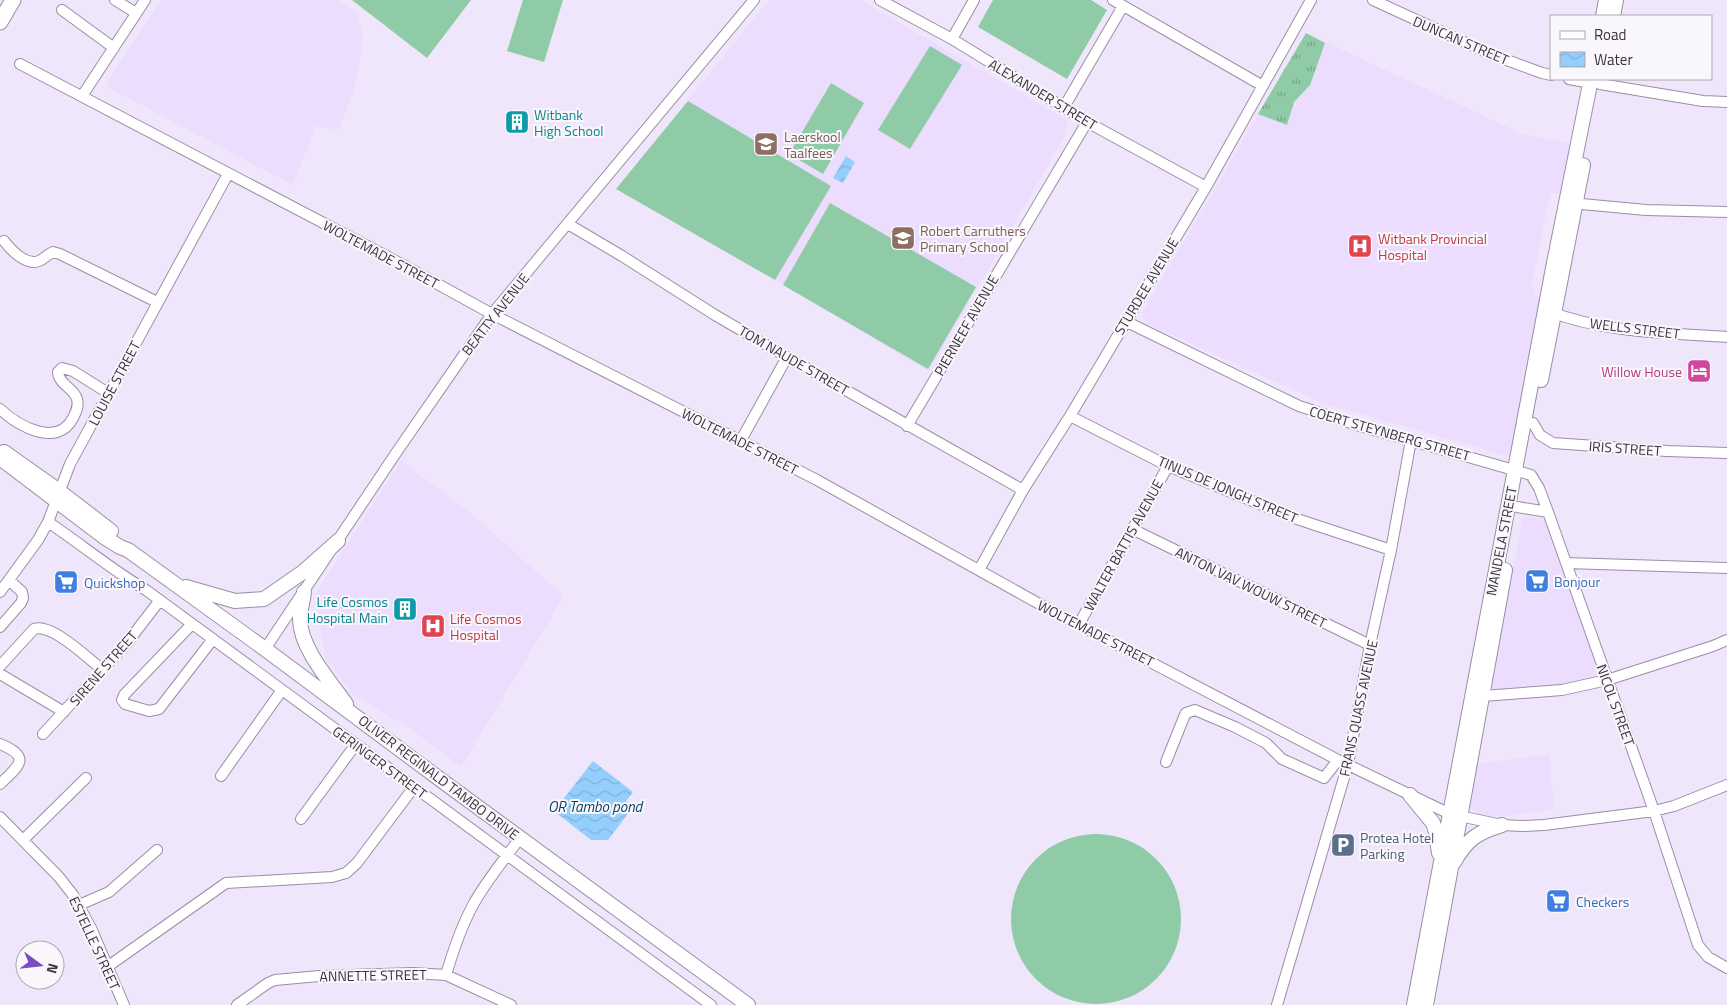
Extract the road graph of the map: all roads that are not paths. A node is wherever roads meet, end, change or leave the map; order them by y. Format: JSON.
{"nodes":[{"id":1,"x":13,"y":0,"type":"edge"},
{"id":2,"x":115,"y":0,"type":"edge"},
{"id":3,"x":145,"y":0,"type":"edge"},
{"id":4,"x":754,"y":0,"type":"edge"},
{"id":5,"x":880,"y":0,"type":"edge"},
{"id":6,"x":974,"y":0,"type":"edge"},
{"id":7,"x":1113,"y":0,"type":"edge"},
{"id":8,"x":1311,"y":0,"type":"edge"},
{"id":9,"x":1373,"y":0,"type":"edge"},
{"id":10,"x":1606,"y":0,"type":"edge"},
{"id":11,"x":1616,"y":0,"type":"edge"},
{"id":12,"x":1123,"y":6,"type":"junction"},
{"id":13,"x":62,"y":10,"type":"dead end"},
{"id":14,"x":136,"y":13,"type":"junction"},
{"id":15,"x":1603,"y":15,"type":"edge"},
{"id":16,"x":1613,"y":15,"type":"edge"},
{"id":17,"x":0,"y":22,"type":"edge"},
{"id":18,"x":952,"y":39,"type":"junction"},
{"id":19,"x":114,"y":48,"type":"junction"},
{"id":20,"x":20,"y":64,"type":"dead end"},
{"id":21,"x":1550,"y":75,"type":"edge"},
{"id":22,"x":1582,"y":80,"type":"edge"},
{"id":23,"x":1596,"y":81,"type":"edge"},
{"id":24,"x":1263,"y":86,"type":"junction"},
{"id":25,"x":82,"y":96,"type":"junction"},
{"id":26,"x":1727,"y":102,"type":"edge"},
{"id":27,"x":1064,"y":107,"type":"junction"},
{"id":28,"x":1087,"y":122,"type":"junction"},
{"id":29,"x":228,"y":174,"type":"junction"},
{"id":30,"x":1206,"y":187,"type":"junction"},
{"id":31,"x":1570,"y":202,"type":"junction"},
{"id":32,"x":1727,"y":212,"type":"edge"},
{"id":33,"x":568,"y":224,"type":"junction"},
{"id":34,"x":4,"y":241,"type":"dead end"},
{"id":35,"x":157,"y":302,"type":"junction"},
{"id":36,"x":1550,"y":311,"type":"junction"},
{"id":37,"x":492,"y":314,"type":"junction"},
{"id":38,"x":1125,"y":322,"type":"junction"},
{"id":39,"x":1727,"y":337,"type":"edge"},
{"id":40,"x":787,"y":357,"type":"junction"},
{"id":41,"x":108,"y":393,"type":"junction"},
{"id":42,"x":0,"y":409,"type":"edge"},
{"id":43,"x":1070,"y":416,"type":"junction"},
{"id":44,"x":1533,"y":423,"type":"junction"},
{"id":45,"x":907,"y":426,"type":"junction"},
{"id":46,"x":1411,"y":440,"type":"junction"},
{"id":47,"x":740,"y":442,"type":"junction"},
{"id":48,"x":0,"y":449,"type":"edge"},
{"id":49,"x":1727,"y":453,"type":"edge"},
{"id":50,"x":0,"y":458,"type":"edge"},
{"id":51,"x":1168,"y":466,"type":"junction"},
{"id":52,"x":1519,"y":470,"type":"junction"},
{"id":53,"x":1023,"y":490,"type":"junction"},
{"id":54,"x":57,"y":496,"type":"junction"},
{"id":55,"x":1517,"y":507,"type":"junction"},
{"id":56,"x":1548,"y":512,"type":"junction"},
{"id":57,"x":48,"y":522,"type":"junction"},
{"id":58,"x":1132,"y":529,"type":"junction"},
{"id":59,"x":338,"y":541,"type":"junction"},
{"id":60,"x":1391,"y":550,"type":"junction"},
{"id":61,"x":1566,"y":562,"type":"junction"},
{"id":62,"x":1727,"y":568,"type":"edge"},
{"id":63,"x":979,"y":570,"type":"junction"},
{"id":64,"x":9,"y":580,"type":"junction"},
{"id":65,"x":175,"y":584,"type":"junction"},
{"id":66,"x":0,"y":592,"type":"edge"},
{"id":67,"x":304,"y":592,"type":"junction"},
{"id":68,"x":160,"y":600,"type":"junction"},
{"id":69,"x":192,"y":624,"type":"junction"},
{"id":70,"x":1079,"y":624,"type":"junction"},
{"id":71,"x":0,"y":627,"type":"edge"},
{"id":72,"x":213,"y":639,"type":"junction"},
{"id":73,"x":1727,"y":640,"type":"edge"},
{"id":74,"x":1370,"y":645,"type":"junction"},
{"id":75,"x":265,"y":649,"type":"junction"},
{"id":76,"x":0,"y":666,"type":"edge"},
{"id":77,"x":102,"y":669,"type":"junction"},
{"id":78,"x":0,"y":674,"type":"edge"},
{"id":79,"x":1607,"y":680,"type":"junction"},
{"id":80,"x":282,"y":690,"type":"junction"},
{"id":81,"x":1477,"y":695,"type":"junction"},
{"id":82,"x":64,"y":712,"type":"junction"},
{"id":83,"x":352,"y":713,"type":"junction"},
{"id":84,"x":43,"y":734,"type":"dead end"},
{"id":85,"x":0,"y":744,"type":"edge"},
{"id":86,"x":356,"y":744,"type":"junction"},
{"id":87,"x":1166,"y":762,"type":"dead end"},
{"id":88,"x":1343,"y":762,"type":"junction"},
{"id":89,"x":221,"y":776,"type":"dead end"},
{"id":90,"x":86,"y":778,"type":"dead end"},
{"id":91,"x":0,"y":784,"type":"edge"},
{"id":92,"x":1727,"y":785,"type":"edge"},
{"id":93,"x":414,"y":787,"type":"junction"},
{"id":94,"x":1410,"y":795,"type":"junction"},
{"id":95,"x":1654,"y":812,"type":"junction"},
{"id":96,"x":1455,"y":815,"type":"junction"},
{"id":97,"x":0,"y":818,"type":"edge"},
{"id":98,"x":301,"y":819,"type":"dead end"},
{"id":99,"x":1502,"y":825,"type":"junction"},
{"id":100,"x":520,"y":838,"type":"junction"},
{"id":101,"x":23,"y":840,"type":"junction"},
{"id":102,"x":157,"y":850,"type":"dead end"},
{"id":103,"x":507,"y":856,"type":"junction"},
{"id":104,"x":1446,"y":866,"type":"junction"},
{"id":105,"x":79,"y":905,"type":"junction"},
{"id":106,"x":107,"y":966,"type":"junction"},
{"id":107,"x":1727,"y":968,"type":"edge"},
{"id":108,"x":446,"y":975,"type":"junction"},
{"id":109,"x":124,"y":1005,"type":"edge"},
{"id":110,"x":237,"y":1005,"type":"edge"},
{"id":111,"x":511,"y":1005,"type":"edge"},
{"id":112,"x":711,"y":1005,"type":"edge"},
{"id":113,"x":748,"y":1005,"type":"edge"},
{"id":114,"x":1277,"y":1005,"type":"edge"},
{"id":115,"x":1414,"y":1005,"type":"edge"},
{"id":116,"x":1426,"y":1005,"type":"edge"}],
"edges":[{"from":1,"to":17,"type":"highway"},
{"from":2,"to":14,"type":"street"},
{"from":3,"to":14,"type":"street"},
{"from":4,"to":33,"type":"street","name":"BEATTY AVENUE"},
{"from":5,"to":18,"type":"street","name":"ALEXANDER STREET"},
{"from":6,"to":18,"type":"street"},
{"from":7,"to":12,"type":"street"},
{"from":8,"to":24,"type":"street","name":"STURDEE AVENUE"},
{"from":9,"to":21,"type":"street","name":"DUNCAN STREET"},
{"from":10,"to":15,"type":"main road"},
{"from":11,"to":16,"type":"main road"},
{"from":12,"to":24,"type":"street"},
{"from":12,"to":27,"type":"street"},
{"from":13,"to":19,"type":"street"},
{"from":14,"to":19,"type":"street"},
{"from":18,"to":27,"type":"street","name":"ALEXANDER STREET"},
{"from":19,"to":25,"type":"street"},
{"from":20,"to":25,"type":"street","name":"WOLTEMADE STREET"},
{"from":22,"to":23,"type":"street"},
{"from":23,"to":26,"type":"street"},
{"from":23,"to":31,"type":"main road","name":"MANDELA STREET"},
{"from":24,"to":30,"type":"street","name":"STURDEE AVENUE"},
{"from":25,"to":29,"type":"street","name":"WOLTEMADE STREET"},
{"from":27,"to":28,"type":"street","name":"ALEXANDER STREET"},
{"from":28,"to":30,"type":"street","name":"ALEXANDER STREET"},
{"from":28,"to":45,"type":"street","name":"PIERNEEF AVENUE"},
{"from":29,"to":35,"type":"street","name":"LOUISE STREET"},
{"from":29,"to":37,"type":"street","name":"WOLTEMADE STREET"},
{"from":30,"to":38,"type":"street","name":"STURDEE AVENUE"},
{"from":31,"to":32,"type":"street"},
{"from":31,"to":36,"type":"main road","name":"MANDELA STREET"},
{"from":33,"to":37,"type":"street","name":"BEATTY AVENUE"},
{"from":33,"to":40,"type":"street","name":"TOM NAUDE STREET"},
{"from":34,"to":35,"type":"street"},
{"from":35,"to":41,"type":"street","name":"LOUISE STREET"},
{"from":36,"to":39,"type":"street","name":"WELLS STREET"},
{"from":36,"to":44,"type":"main road","name":"MANDELA STREET"},
{"from":36,"to":52,"type":"main road","name":"MANDELA STREET"},
{"from":37,"to":47,"type":"street","name":"WOLTEMADE STREET"},
{"from":37,"to":59,"type":"street","name":"BEATTY AVENUE"},
{"from":38,"to":43,"type":"street","name":"STURDEE AVENUE"},
{"from":38,"to":46,"type":"street","name":"COERT STEYNBERG STREET"},
{"from":40,"to":45,"type":"street","name":"TOM NAUDE STREET"},
{"from":40,"to":47,"type":"street"},
{"from":41,"to":42,"type":"street"},
{"from":41,"to":54,"type":"street","name":"LOUISE STREET"},
{"from":43,"to":51,"type":"street","name":"TINUS DE JONGH STREET"},
{"from":43,"to":53,"type":"street","name":"STURDEE AVENUE"},
{"from":44,"to":49,"type":"street","name":"IRIS STREET"},
{"from":44,"to":52,"type":"main road","name":"MANDELA STREET"},
{"from":45,"to":53,"type":"street","name":"TOM NAUDE STREET"},
{"from":46,"to":52,"type":"street","name":"COERT STEYNBERG STREET"},
{"from":46,"to":60,"type":"street","name":"FRANS QUASS AVENUE"},
{"from":47,"to":63,"type":"street","name":"WOLTEMADE STREET"},
{"from":48,"to":54,"type":"main road","name":"OLIVER REGINALD TAMBO DRIVE"},
{"from":50,"to":54,"type":"main road","name":"OLIVER REGINALD TAMBO DRIVE"},
{"from":51,"to":58,"type":"street","name":"WALTER BATTIS AVENUE"},
{"from":51,"to":60,"type":"street","name":"TINUS DE JONGH STREET"},
{"from":52,"to":55,"type":"main road","name":"MANDELA STREET"},
{"from":52,"to":56,"type":"street","name":"NICOL STREET"},
{"from":52,"to":81,"type":"main road","name":"MANDELA STREET"},
{"from":53,"to":63,"type":"street","name":"STURDEE AVENUE"},
{"from":54,"to":57,"type":"street","name":"LOUISE STREET"},
{"from":54,"to":65,"type":"main road","name":"OLIVER REGINALD TAMBO DRIVE"},
{"from":55,"to":56,"type":"street"},
{"from":55,"to":81,"type":"main road","name":"MANDELA STREET"},
{"from":56,"to":61,"type":"street","name":"NICOL STREET"},
{"from":57,"to":64,"type":"street","name":"LOUISE STREET"},
{"from":57,"to":68,"type":"street","name":"GERINGER STREET"},
{"from":58,"to":70,"type":"street","name":"WALTER BATTIS AVENUE"},
{"from":58,"to":74,"type":"street","name":"ANTON VAV WOUW STREET"},
{"from":59,"to":65,"type":"main road"},
{"from":59,"to":67,"type":"street","name":"BEATTY AVENUE"},
{"from":60,"to":74,"type":"street","name":"FRANS QUASS AVENUE"},
{"from":61,"to":62,"type":"street"},
{"from":61,"to":79,"type":"street","name":"NICOL STREET"},
{"from":63,"to":70,"type":"street","name":"WOLTEMADE STREET"},
{"from":64,"to":66,"type":"street","name":"LOUISE STREET"},
{"from":64,"to":71,"type":"street"},
{"from":65,"to":75,"type":"main road","name":"OLIVER REGINALD TAMBO DRIVE"},
{"from":67,"to":75,"type":"street","name":"BEATTY AVENUE"},
{"from":67,"to":83,"type":"main road"},
{"from":68,"to":69,"type":"street","name":"GERINGER STREET"},
{"from":68,"to":77,"type":"street","name":"SIRENE STREET"},
{"from":69,"to":72,"type":"street","name":"GERINGER STREET"},
{"from":69,"to":72,"type":"street"},
{"from":70,"to":88,"type":"street","name":"WOLTEMADE STREET"},
{"from":72,"to":80,"type":"street","name":"GERINGER STREET"},
{"from":73,"to":79,"type":"street"},
{"from":74,"to":88,"type":"street","name":"FRANS QUASS AVENUE"},
{"from":75,"to":83,"type":"main road","name":"OLIVER REGINALD TAMBO DRIVE"},
{"from":76,"to":77,"type":"street"},
{"from":77,"to":82,"type":"street","name":"SIRENE STREET"},
{"from":78,"to":82,"type":"street"},
{"from":79,"to":81,"type":"street"},
{"from":79,"to":95,"type":"street","name":"NICOL STREET"},
{"from":80,"to":86,"type":"street","name":"GERINGER STREET"},
{"from":80,"to":89,"type":"street"},
{"from":81,"to":96,"type":"main road","name":"MANDELA STREET"},
{"from":82,"to":84,"type":"street","name":"SIRENE STREET"},
{"from":83,"to":100,"type":"main road","name":"OLIVER REGINALD TAMBO DRIVE"},
{"from":85,"to":91,"type":"street"},
{"from":86,"to":93,"type":"street","name":"GERINGER STREET"},
{"from":86,"to":98,"type":"street"},
{"from":87,"to":88,"type":"street"},
{"from":88,"to":94,"type":"street","name":"WOLTEMADE STREET"},
{"from":88,"to":114,"type":"street","name":"FRANS QUASS AVENUE"},
{"from":90,"to":101,"type":"street"},
{"from":92,"to":95,"type":"street","name":"WOLTEMADE STREET"},
{"from":93,"to":103,"type":"street","name":"GERINGER STREET"},
{"from":93,"to":106,"type":"street"},
{"from":94,"to":96,"type":"street","name":"WOLTEMADE STREET"},
{"from":94,"to":104,"type":"main road"},
{"from":95,"to":99,"type":"street","name":"WOLTEMADE STREET"},
{"from":95,"to":107,"type":"street","name":"NICOL STREET"},
{"from":96,"to":99,"type":"street","name":"WOLTEMADE STREET"},
{"from":96,"to":104,"type":"main road","name":"MANDELA STREET"},
{"from":97,"to":101,"type":"street","name":"ESTELLE STREET"},
{"from":99,"to":104,"type":"main road"},
{"from":100,"to":103,"type":"street"},
{"from":100,"to":113,"type":"main road","name":"OLIVER REGINALD TAMBO DRIVE"},
{"from":101,"to":105,"type":"street","name":"ESTELLE STREET"},
{"from":102,"to":105,"type":"street"},
{"from":103,"to":108,"type":"street"},
{"from":103,"to":112,"type":"street","name":"GERINGER STREET"},
{"from":104,"to":115,"type":"main road","name":"MANDELA STREET"},
{"from":104,"to":116,"type":"main road","name":"MANDELA STREET"},
{"from":105,"to":106,"type":"street","name":"ESTELLE STREET"},
{"from":106,"to":109,"type":"street","name":"ESTELLE STREET"},
{"from":108,"to":110,"type":"street","name":"ANNETTE STREET"},
{"from":108,"to":111,"type":"street","name":"ANNETTE STREET"}]}
